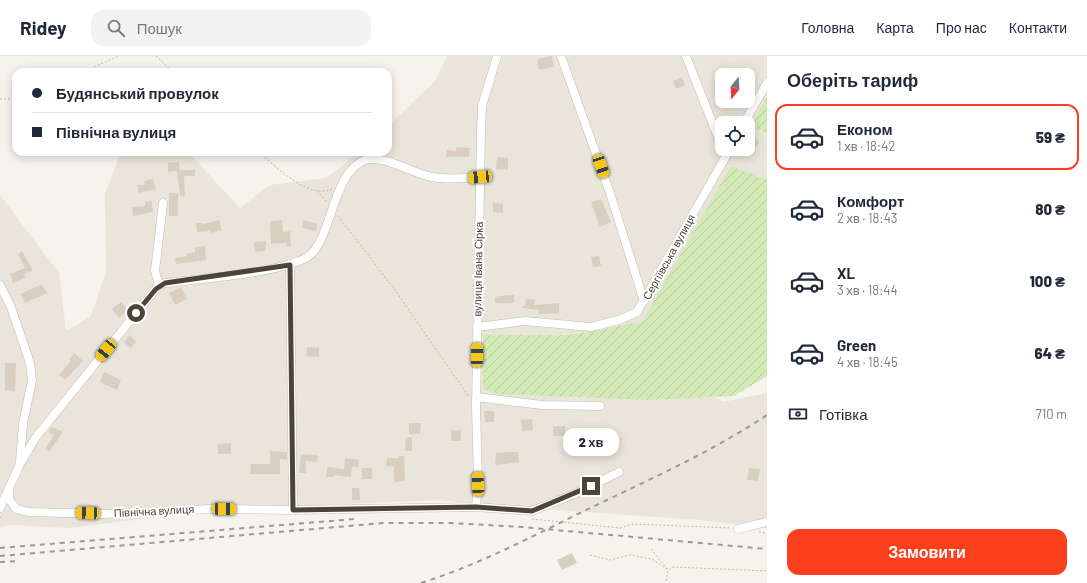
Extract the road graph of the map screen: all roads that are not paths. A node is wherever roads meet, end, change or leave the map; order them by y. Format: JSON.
{"nodes":[{"id":1,"x":497,"y":56,"type":"edge"},
{"id":2,"x":562,"y":56,"type":"edge"},
{"id":3,"x":686,"y":56,"type":"edge"},
{"id":4,"x":767,"y":83,"type":"edge"},
{"id":5,"x":748,"y":116,"type":"edge"},
{"id":6,"x":715,"y":126,"type":"edge"},
{"id":7,"x":722,"y":156,"type":"edge"},
{"id":8,"x":480,"y":177,"type":"junction"},
{"id":9,"x":163,"y":203,"type":"dead end"},
{"id":10,"x":290,"y":265,"type":"junction"},
{"id":11,"x":0,"y":285,"type":"edge"},
{"id":12,"x":159,"y":285,"type":"junction"},
{"id":13,"x":644,"y":301,"type":"junction"},
{"id":14,"x":477,"y":327,"type":"junction"},
{"id":15,"x":476,"y":397,"type":"junction"},
{"id":16,"x":600,"y":406,"type":"dead end"},
{"id":17,"x":20,"y":464,"type":"junction"},
{"id":18,"x":619,"y":472,"type":"dead end"},
{"id":19,"x":9,"y":489,"type":"junction"},
{"id":20,"x":476,"y":507,"type":"junction"},
{"id":21,"x":0,"y":508,"type":"edge"},
{"id":22,"x":293,"y":510,"type":"junction"},
{"id":23,"x":767,"y":522,"type":"edge"},
{"id":24,"x":738,"y":529,"type":"road end"}],
"edges":[{"from":1,"to":8,"type":"street","name":"вулиця Івана Сірка"},
{"from":2,"to":13,"type":"street"},
{"from":3,"to":6,"type":"street"},
{"from":4,"to":5,"type":"street"},
{"from":7,"to":13,"type":"street","name":"Сергіївська вулиця"},
{"from":8,"to":10,"type":"street"},
{"from":8,"to":14,"type":"street","name":"вулиця Івана Сірка"},
{"from":9,"to":12,"type":"street"},
{"from":10,"to":12,"type":"street"},
{"from":10,"to":22,"type":"street"},
{"from":11,"to":17,"type":"street"},
{"from":12,"to":17,"type":"street"},
{"from":13,"to":14,"type":"street","name":"Сергіївська вулиця"},
{"from":14,"to":15,"type":"street","name":"вулиця Івана Сірка"},
{"from":15,"to":16,"type":"street"},
{"from":15,"to":20,"type":"street","name":"вулиця Івана Сірка"},
{"from":17,"to":19,"type":"street"},
{"from":18,"to":20,"type":"street","name":"Північна вулиця"},
{"from":19,"to":21,"type":"street"},
{"from":19,"to":22,"type":"street","name":"Північна вулиця"},
{"from":20,"to":22,"type":"street","name":"Північна вулиця"},
{"from":23,"to":24,"type":"street"}]}
